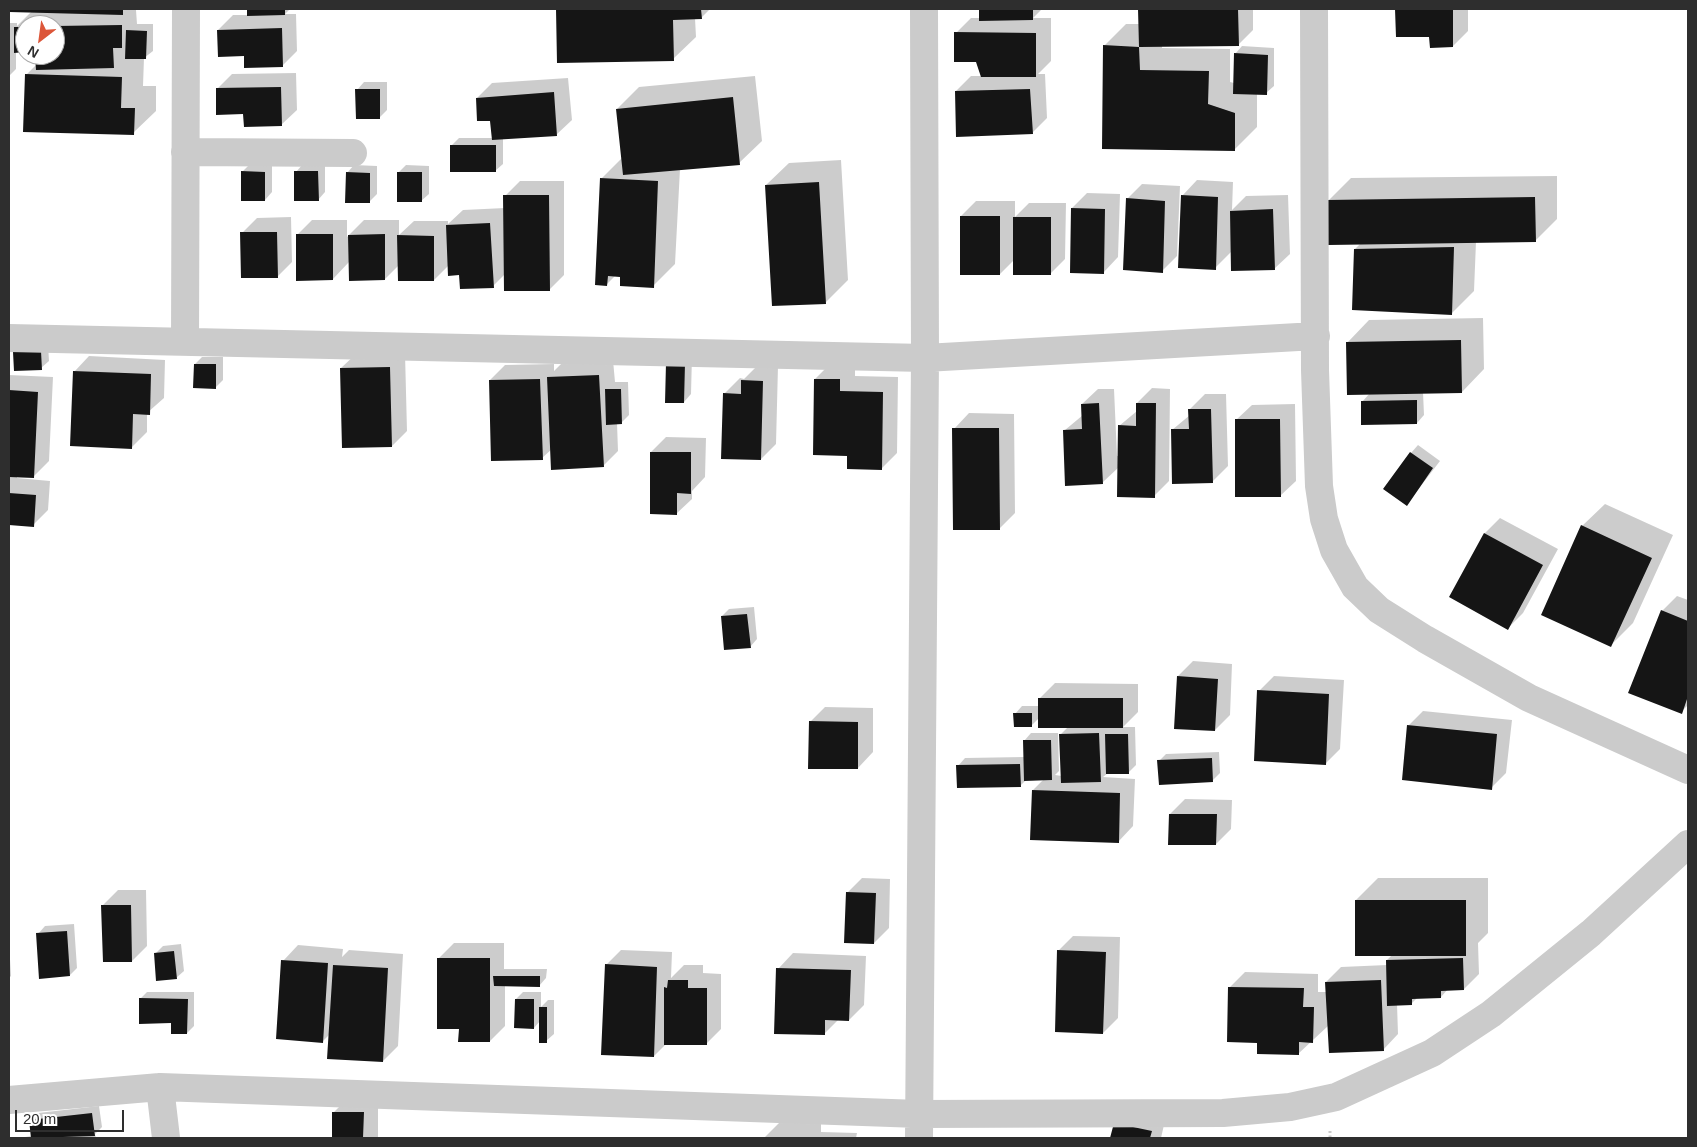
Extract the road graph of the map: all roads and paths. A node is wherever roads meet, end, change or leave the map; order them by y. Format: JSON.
{"nodes":[{"id":1,"x":186,"y":9,"type":"edge"},
{"id":2,"x":924,"y":9,"type":"edge"},
{"id":3,"x":1314,"y":9,"type":"edge"},
{"id":4,"x":185,"y":152,"type":"junction"},
{"id":5,"x":353,"y":153,"type":"dead end"},
{"id":6,"x":1316,"y":336,"type":"junction"},
{"id":7,"x":9,"y":338,"type":"edge"},
{"id":8,"x":186,"y":342,"type":"junction"},
{"id":9,"x":925,"y":358,"type":"junction"},
{"id":10,"x":1688,"y":770,"type":"edge"},
{"id":11,"x":1688,"y":844,"type":"edge"},
{"id":12,"x":160,"y":1087,"type":"junction"},
{"id":13,"x":9,"y":1100,"type":"edge"},
{"id":14,"x":919,"y":1126,"type":"edge"},
{"id":15,"x":166,"y":1138,"type":"edge"}],
"edges":[{"from":1,"to":4,"type":"street"},
{"from":2,"to":9,"type":"street"},
{"from":3,"to":6,"type":"street"},
{"from":4,"to":5,"type":"street"},
{"from":4,"to":8,"type":"street"},
{"from":6,"to":9,"type":"street"},
{"from":6,"to":10,"type":"street"},
{"from":7,"to":8,"type":"street"},
{"from":8,"to":9,"type":"street"},
{"from":9,"to":14,"type":"street"},
{"from":11,"to":14,"type":"street"},
{"from":12,"to":13,"type":"street"},
{"from":12,"to":14,"type":"street"},
{"from":12,"to":15,"type":"street"}]}
